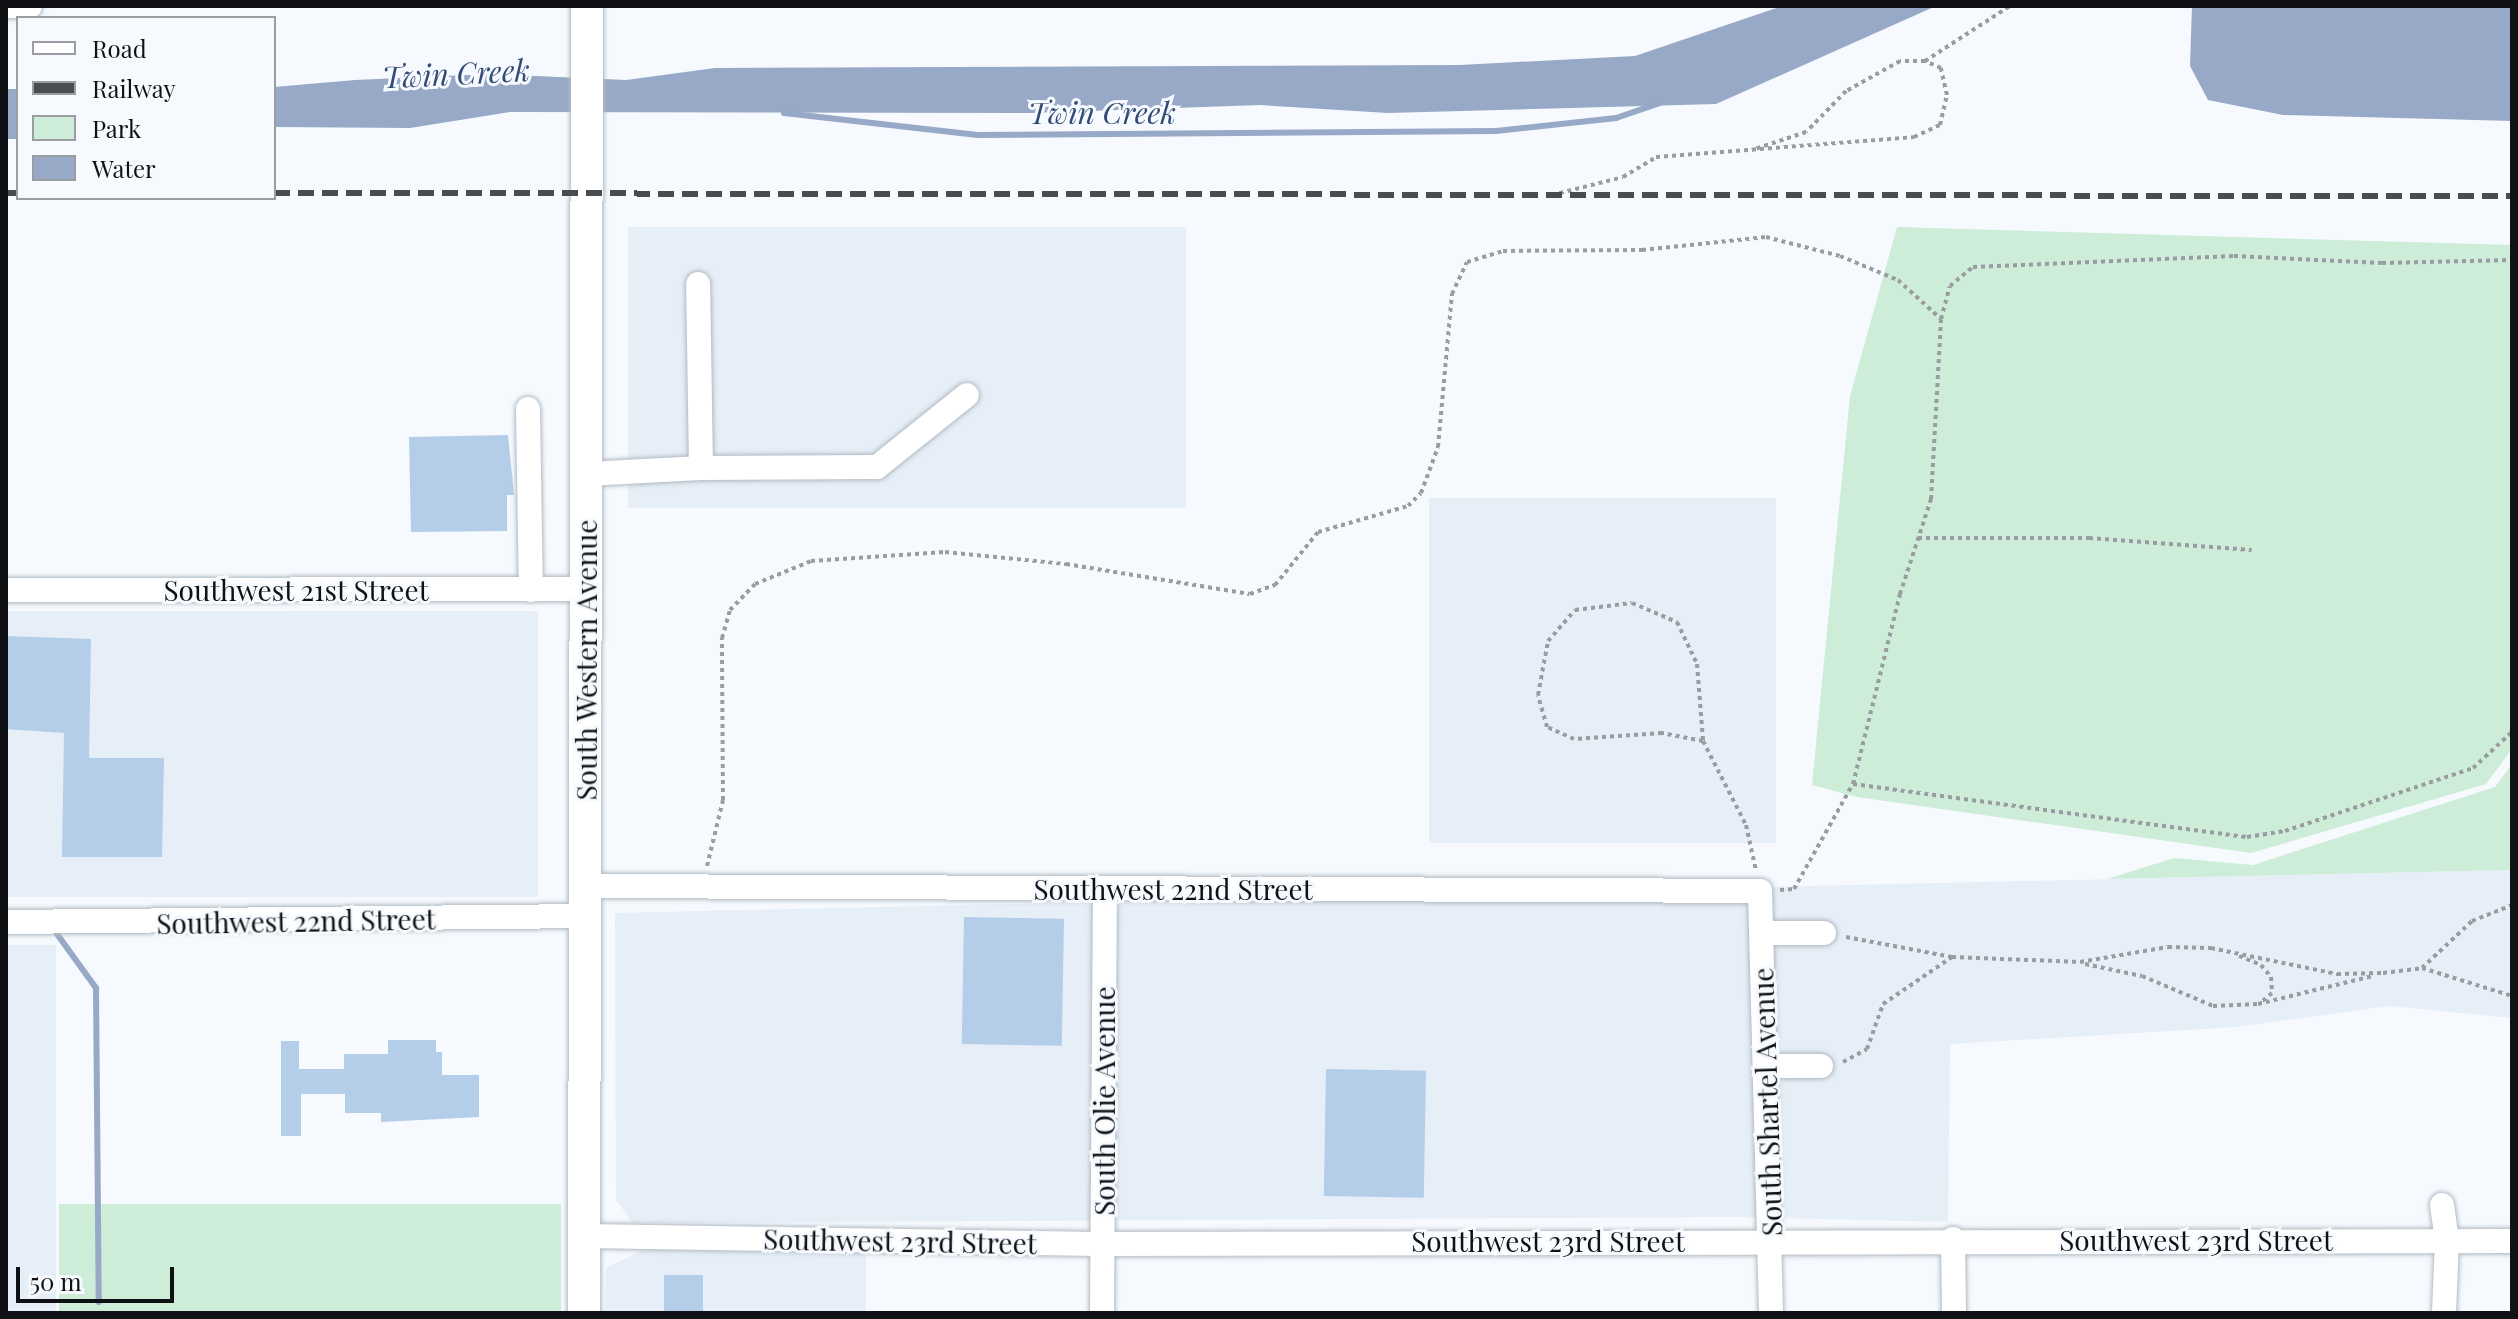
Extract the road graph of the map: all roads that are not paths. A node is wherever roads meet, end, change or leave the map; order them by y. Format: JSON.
{"nodes":[{"id":1,"x":6,"y":6,"type":"edge"},
{"id":2,"x":30,"y":6,"type":"edge"},
{"id":3,"x":587,"y":15,"type":"edge"},
{"id":4,"x":698,"y":284,"type":"dead end"},
{"id":5,"x":967,"y":395,"type":"dead end"},
{"id":6,"x":528,"y":409,"type":"dead end"},
{"id":7,"x":701,"y":468,"type":"junction"},
{"id":8,"x":586,"y":474,"type":"junction"},
{"id":9,"x":586,"y":589,"type":"junction"},
{"id":10,"x":6,"y":590,"type":"edge"},
{"id":11,"x":531,"y":590,"type":"junction"},
{"id":12,"x":1105,"y":889,"type":"junction"},
{"id":13,"x":1760,"y":891,"type":"joint"},
{"id":14,"x":586,"y":901,"type":"junction"},
{"id":15,"x":6,"y":922,"type":"edge"},
{"id":16,"x":1761,"y":933,"type":"junction"},
{"id":17,"x":1824,"y":933,"type":"road end"},
{"id":18,"x":1766,"y":1066,"type":"junction"},
{"id":19,"x":1821,"y":1066,"type":"road end"},
{"id":20,"x":2442,"y":1205,"type":"dead end"},
{"id":21,"x":584,"y":1236,"type":"junction"},
{"id":22,"x":1772,"y":1239,"type":"junction"},
{"id":23,"x":1953,"y":1239,"type":"junction"},
{"id":24,"x":2447,"y":1241,"type":"junction"},
{"id":25,"x":2512,"y":1241,"type":"edge"},
{"id":26,"x":1103,"y":1244,"type":"junction"},
{"id":27,"x":584,"y":1313,"type":"edge"},
{"id":28,"x":1102,"y":1313,"type":"edge"},
{"id":29,"x":1771,"y":1313,"type":"edge"},
{"id":30,"x":1954,"y":1313,"type":"edge"},
{"id":31,"x":2444,"y":1313,"type":"edge"}],
"edges":[{"from":1,"to":2,"type":"street"},
{"from":3,"to":8,"type":"main road","name":"South Western Avenue"},
{"from":4,"to":7,"type":"street"},
{"from":5,"to":7,"type":"street"},
{"from":6,"to":11,"type":"street"},
{"from":7,"to":8,"type":"street"},
{"from":8,"to":9,"type":"main road","name":"South Western Avenue"},
{"from":9,"to":11,"type":"street","name":"Southwest 21st Street"},
{"from":9,"to":14,"type":"main road","name":"South Western Avenue"},
{"from":10,"to":11,"type":"street","name":"Southwest 21st Street"},
{"from":12,"to":13,"type":"street","name":"Southwest 22nd Street"},
{"from":12,"to":14,"type":"street","name":"Southwest 22nd Street"},
{"from":12,"to":26,"type":"street","name":"South Olie Avenue"},
{"from":13,"to":16,"type":"street","name":"South Shartel Avenue"},
{"from":14,"to":15,"type":"street","name":"Southwest 22nd Street"},
{"from":14,"to":21,"type":"main road","name":"South Western Avenue"},
{"from":16,"to":17,"type":"street"},
{"from":16,"to":18,"type":"street","name":"South Shartel Avenue"},
{"from":18,"to":19,"type":"street"},
{"from":18,"to":22,"type":"street","name":"South Shartel Avenue"},
{"from":20,"to":24,"type":"street"},
{"from":21,"to":26,"type":"street","name":"Southwest 23rd Street"},
{"from":21,"to":27,"type":"main road","name":"South Western Avenue"},
{"from":22,"to":23,"type":"street","name":"Southwest 23rd Street"},
{"from":22,"to":26,"type":"street","name":"Southwest 23rd Street"},
{"from":22,"to":29,"type":"street","name":"South Shartel Avenue"},
{"from":23,"to":24,"type":"street","name":"Southwest 23rd Street"},
{"from":23,"to":30,"type":"street"},
{"from":24,"to":25,"type":"street","name":"Southwest 23rd Street"},
{"from":24,"to":31,"type":"street"},
{"from":26,"to":28,"type":"street","name":"South Olie Avenue"}]}
